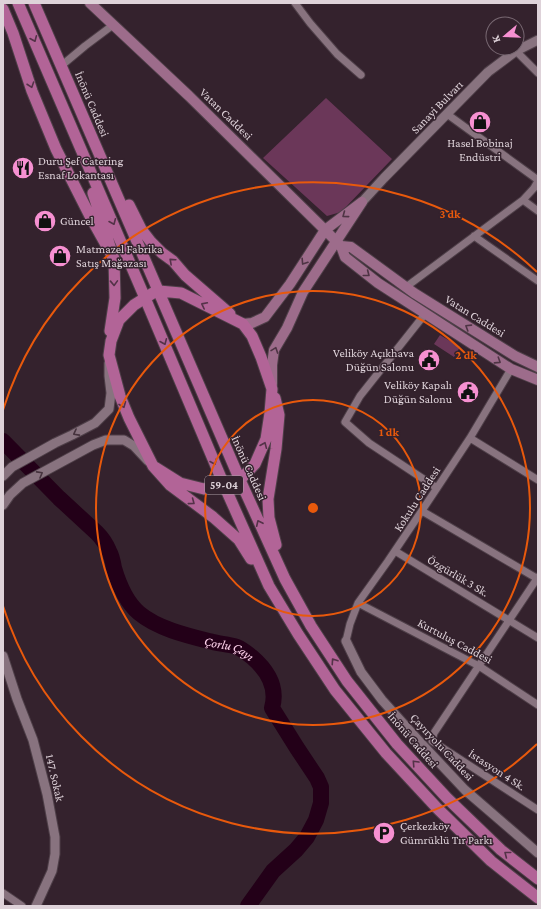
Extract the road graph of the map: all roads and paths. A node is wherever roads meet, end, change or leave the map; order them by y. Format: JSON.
{"nodes":[{"id":1,"x":18,"y":3,"type":"edge"},
{"id":2,"x":34,"y":3,"type":"edge"},
{"id":3,"x":90,"y":3,"type":"edge"},
{"id":4,"x":295,"y":3,"type":"edge"},
{"id":5,"x":3,"y":9,"type":"edge"},
{"id":6,"x":114,"y":25,"type":"junction"},
{"id":7,"x":538,"y":40,"type":"edge"},
{"id":8,"x":525,"y":46,"type":"edge"},
{"id":9,"x":509,"y":56,"type":"edge"},
{"id":10,"x":521,"y":56,"type":"edge"},
{"id":11,"x":61,"y":66,"type":"junction"},
{"id":12,"x":538,"y":74,"type":"edge"},
{"id":13,"x":361,"y":75,"type":"dead end"},
{"id":14,"x":447,"y":114,"type":"junction"},
{"id":15,"x":90,"y":131,"type":"junction"},
{"id":16,"x":76,"y":137,"type":"junction"},
{"id":17,"x":538,"y":181,"type":"edge"},
{"id":18,"x":523,"y":200,"type":"junction"},
{"id":19,"x":362,"y":202,"type":"junction"},
{"id":20,"x":538,"y":211,"type":"edge"},
{"id":21,"x":325,"y":230,"type":"junction"},
{"id":22,"x":474,"y":236,"type":"junction"},
{"id":23,"x":339,"y":243,"type":"junction"},
{"id":24,"x":114,"y":260,"type":"junction"},
{"id":25,"x":538,"y":281,"type":"edge"},
{"id":26,"x":406,"y":287,"type":"junction"},
{"id":27,"x":159,"y":291,"type":"junction"},
{"id":28,"x":145,"y":298,"type":"junction"},
{"id":29,"x":425,"y":314,"type":"junction"},
{"id":30,"x":243,"y":324,"type":"junction"},
{"id":31,"x":109,"y":355,"type":"junction"},
{"id":32,"x":538,"y":367,"type":"edge"},
{"id":33,"x":511,"y":369,"type":"junction"},
{"id":34,"x":538,"y":380,"type":"edge"},
{"id":35,"x":272,"y":388,"type":"junction"},
{"id":36,"x":470,"y":438,"type":"junction"},
{"id":37,"x":153,"y":466,"type":"junction"},
{"id":38,"x":3,"y":476,"type":"edge"},
{"id":39,"x":240,"y":480,"type":"junction"},
{"id":40,"x":538,"y":480,"type":"edge"},
{"id":41,"x":224,"y":485,"type":"junction"},
{"id":42,"x":436,"y":488,"type":"junction"},
{"id":43,"x":3,"y":505,"type":"edge"},
{"id":44,"x":422,"y":511,"type":"junction"},
{"id":45,"x":395,"y":551,"type":"junction"},
{"id":46,"x":285,"y":578,"type":"junction"},
{"id":47,"x":538,"y":578,"type":"edge"},
{"id":48,"x":269,"y":586,"type":"junction"},
{"id":49,"x":358,"y":603,"type":"junction"},
{"id":50,"x":510,"y":620,"type":"junction"},
{"id":51,"x":538,"y":638,"type":"edge"},
{"id":52,"x":346,"y":641,"type":"joint"},
{"id":53,"x":3,"y":656,"type":"edge"},
{"id":54,"x":479,"y":666,"type":"junction"},
{"id":55,"x":538,"y":705,"type":"edge"},
{"id":56,"x":538,"y":810,"type":"edge"},
{"id":57,"x":538,"y":853,"type":"edge"},
{"id":58,"x":538,"y":878,"type":"edge"},
{"id":59,"x":3,"y":893,"type":"edge"},
{"id":60,"x":538,"y":898,"type":"edge"},
{"id":61,"x":22,"y":906,"type":"edge"},
{"id":62,"x":36,"y":906,"type":"edge"}],
"edges":[{"from":1,"to":16,"type":"main road","number":"59-04","one_way":true},
{"from":2,"to":11,"type":"main road","name":"İnönü Caddesi","number":"59-04"},
{"from":3,"to":6,"type":"main road","name":"Vatan Caddesi"},
{"from":4,"to":13,"type":"street"},
{"from":5,"to":24,"type":"main road","one_way":true},
{"from":6,"to":11,"type":"street"},
{"from":6,"to":21,"type":"main road","name":"Vatan Caddesi"},
{"from":7,"to":8,"type":"street","name":"Sanayi Bulvarı"},
{"from":9,"to":14,"type":"street","name":"Sanayi Bulvarı"},
{"from":10,"to":12,"type":"street"},
{"from":11,"to":15,"type":"main road","name":"İnönü Caddesi","number":"59-04"},
{"from":14,"to":17,"type":"street"},
{"from":14,"to":19,"type":"street","name":"Sanayi Bulvarı"},
{"from":15,"to":27,"type":"main road","name":"İnönü Caddesi","number":"59-04"},
{"from":30,"to":15,"type":"main road","one_way":true},
{"from":16,"to":24,"type":"main road"},
{"from":16,"to":28,"type":"main road","number":"59-04","one_way":true},
{"from":17,"to":18,"type":"street"},
{"from":18,"to":20,"type":"street"},
{"from":18,"to":22,"type":"street"},
{"from":19,"to":21,"type":"main road","one_way":true},
{"from":19,"to":23,"type":"main road"},
{"from":21,"to":23,"type":"main road","name":"Vatan Caddesi"},
{"from":21,"to":30,"type":"main road","one_way":true},
{"from":22,"to":25,"type":"street"},
{"from":22,"to":26,"type":"street"},
{"from":23,"to":26,"type":"main road","name":"Vatan Caddesi"},
{"from":23,"to":29,"type":"main road","name":"Vatan Caddesi","one_way":true},
{"from":35,"to":23,"type":"main road","one_way":true},
{"from":24,"to":31,"type":"main road","one_way":true},
{"from":32,"to":26,"type":"main road","name":"Vatan Caddesi","one_way":true},
{"from":27,"to":28,"type":"main road"},
{"from":30,"to":27,"type":"main road","one_way":true},
{"from":27,"to":39,"type":"main road","name":"İnönü Caddesi","number":"59-04"},
{"from":28,"to":31,"type":"main road"},
{"from":28,"to":41,"type":"main road","number":"59-04","one_way":true},
{"from":29,"to":33,"type":"main road","name":"Vatan Caddesi","one_way":true},
{"from":29,"to":42,"type":"street"},
{"from":30,"to":35,"type":"main road"},
{"from":31,"to":37,"type":"main road","one_way":true},
{"from":31,"to":38,"type":"street","one_way":true},
{"from":33,"to":34,"type":"main road","name":"Vatan Caddesi"},
{"from":33,"to":36,"type":"street","name":"Kokulu Caddesi"},
{"from":39,"to":35,"type":"main road","one_way":true},
{"from":35,"to":46,"type":"main road"},
{"from":36,"to":40,"type":"street"},
{"from":36,"to":42,"type":"street","name":"Kokulu Caddesi"},
{"from":37,"to":41,"type":"main road"},
{"from":43,"to":37,"type":"street","one_way":true},
{"from":37,"to":48,"type":"main road","one_way":true},
{"from":39,"to":41,"type":"main road"},
{"from":46,"to":39,"type":"main road","name":"İnönü Caddesi","number":"59-04","one_way":true},
{"from":41,"to":48,"type":"main road","number":"59-04"},
{"from":42,"to":44,"type":"street","name":"Kokulu Caddesi"},
{"from":44,"to":45,"type":"street","name":"Kokulu Caddesi"},
{"from":44,"to":47,"type":"street"},
{"from":45,"to":49,"type":"street","name":"Kokulu Caddesi"},
{"from":45,"to":50,"type":"street","name":"Özgürlük 3 Sk."},
{"from":58,"to":46,"type":"main road","name":"İnönü Caddesi","number":"59-04","one_way":true},
{"from":47,"to":50,"type":"street"},
{"from":48,"to":60,"type":"main road","number":"59-04"},
{"from":49,"to":52,"type":"street","name":"Kokulu Caddesi"},
{"from":49,"to":54,"type":"street","name":"Kurtuluş Caddesi"},
{"from":50,"to":51,"type":"street","name":"Özgürlük 3 Sk."},
{"from":50,"to":54,"type":"street"},
{"from":52,"to":57,"type":"street","name":"Çayıryolu Caddesi"},
{"from":53,"to":62,"type":"street","name":"147. Sokak"},
{"from":54,"to":55,"type":"street","name":"Kurtuluş Caddesi"},
{"from":54,"to":56,"type":"street","name":"İstasyon 4 Sk."},
{"from":59,"to":61,"type":"street"}]}
